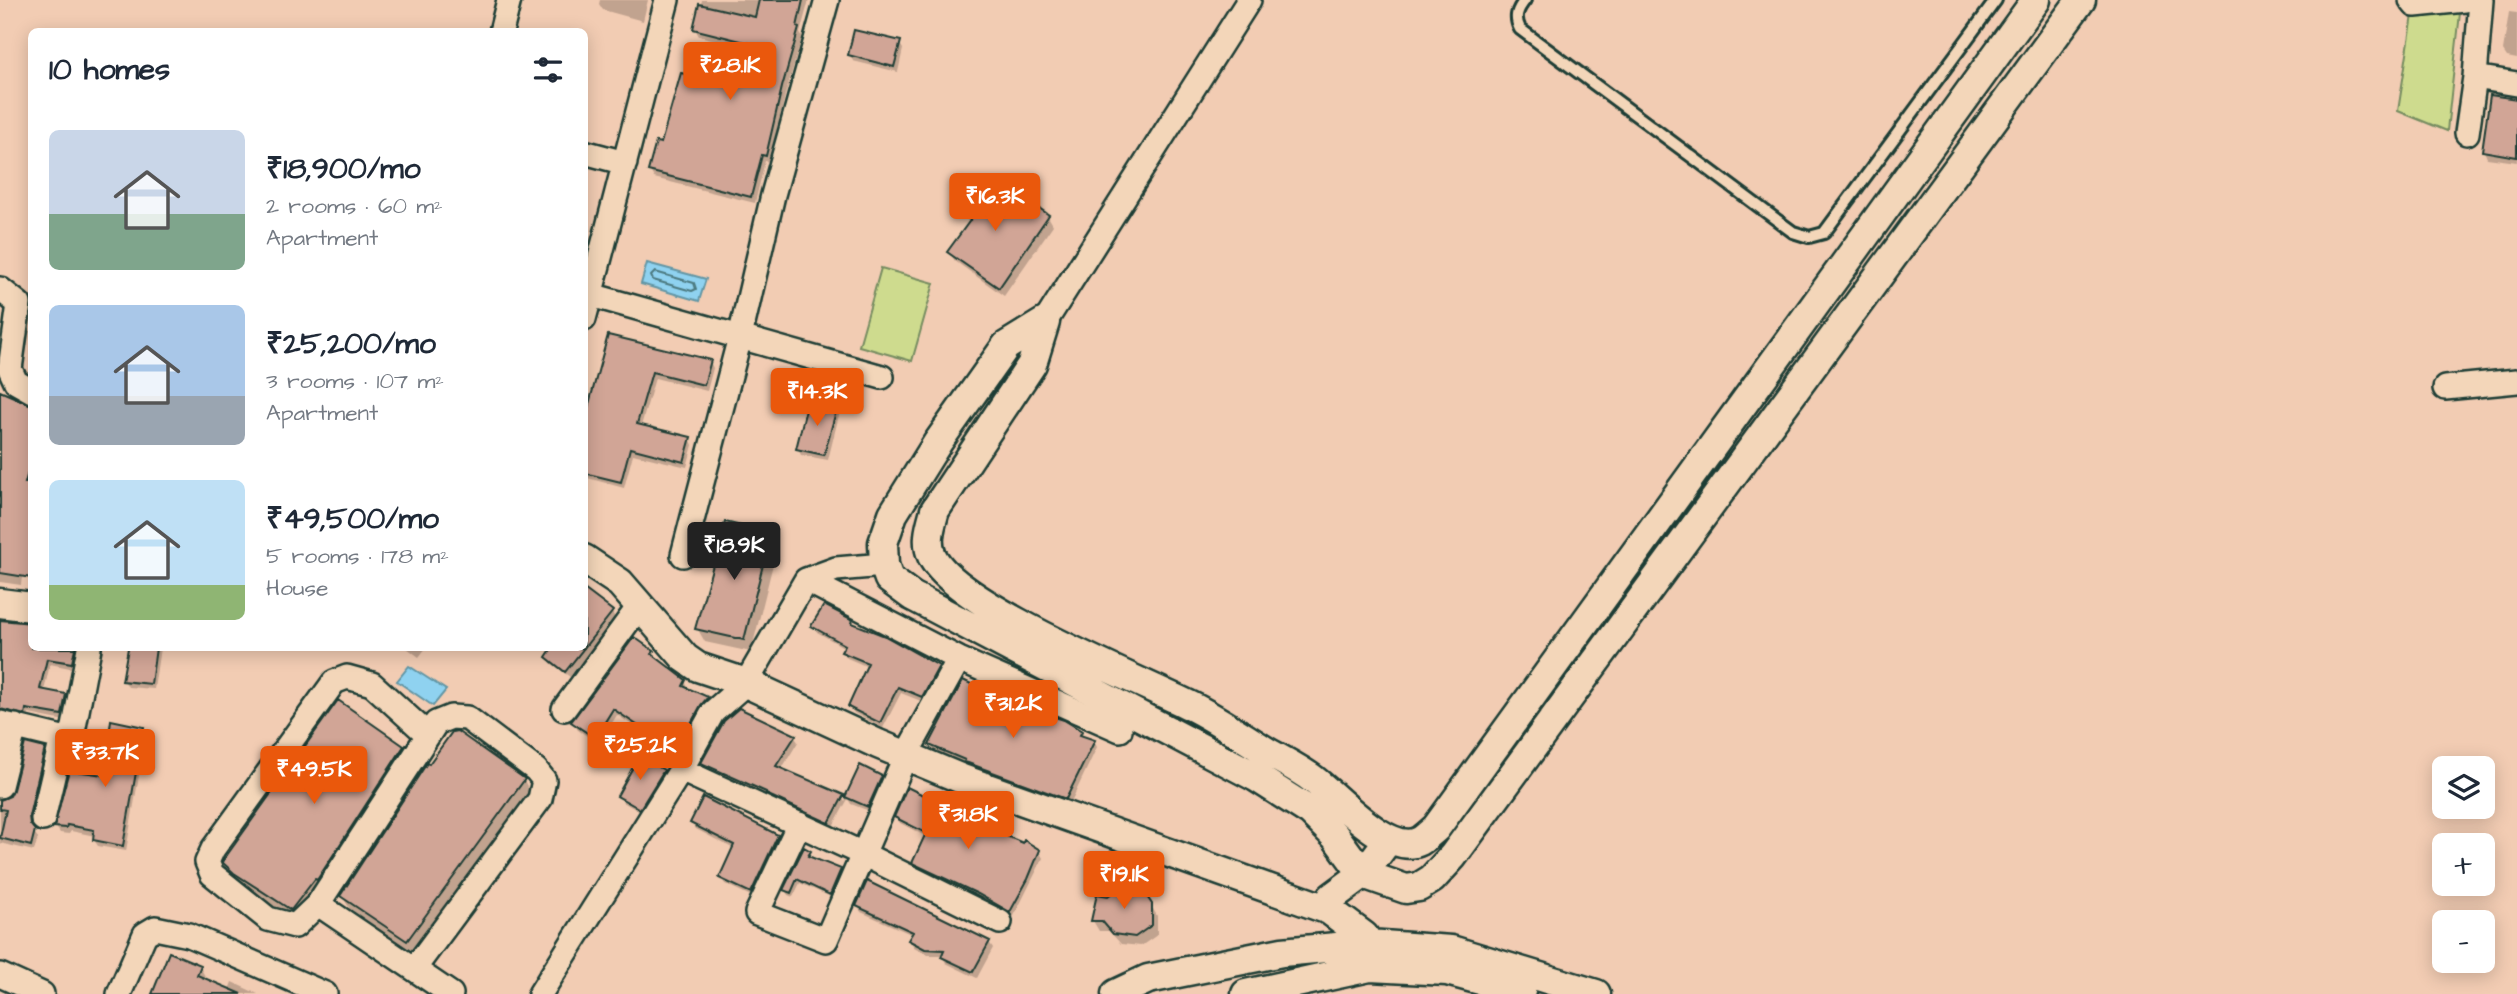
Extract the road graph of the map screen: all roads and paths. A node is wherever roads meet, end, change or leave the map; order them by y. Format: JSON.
{"nodes":[{"id":1,"x":509,"y":0,"type":"edge"},
{"id":2,"x":667,"y":0,"type":"edge"},
{"id":3,"x":827,"y":0,"type":"edge"},
{"id":4,"x":1249,"y":0,"type":"edge"},
{"id":5,"x":1525,"y":0,"type":"edge"},
{"id":6,"x":1996,"y":0,"type":"edge"},
{"id":7,"x":2036,"y":0,"type":"edge"},
{"id":8,"x":2411,"y":0,"type":"edge"},
{"id":9,"x":2465,"y":0,"type":"edge"},
{"id":10,"x":2481,"y":0,"type":"edge"},
{"id":11,"x":2077,"y":1,"type":"edge"},
{"id":12,"x":502,"y":28,"type":"edge"},
{"id":13,"x":2474,"y":77,"type":"junction"},
{"id":14,"x":2517,"y":84,"type":"edge"},
{"id":15,"x":2467,"y":133,"type":"dead end"},
{"id":16,"x":588,"y":153,"type":"edge"},
{"id":17,"x":625,"y":163,"type":"junction"},
{"id":18,"x":0,"y":289,"type":"edge"},
{"id":19,"x":591,"y":295,"type":"junction"},
{"id":20,"x":588,"y":305,"type":"edge"},
{"id":21,"x":1045,"y":322,"type":"junction"},
{"id":22,"x":740,"y":337,"type":"junction"},
{"id":23,"x":882,"y":377,"type":"dead end"},
{"id":24,"x":2517,"y":381,"type":"edge"},
{"id":25,"x":2445,"y":388,"type":"dead end"},
{"id":26,"x":28,"y":389,"type":"edge"},
{"id":27,"x":683,"y":555,"type":"dead end"},
{"id":28,"x":588,"y":562,"type":"edge"},
{"id":29,"x":884,"y":565,"type":"junction"},
{"id":30,"x":806,"y":580,"type":"junction"},
{"id":31,"x":0,"y":603,"type":"edge"},
{"id":32,"x":640,"y":605,"type":"junction"},
{"id":33,"x":28,"y":606,"type":"edge"},
{"id":34,"x":88,"y":651,"type":"edge"},
{"id":35,"x":959,"y":659,"type":"junction"},
{"id":36,"x":746,"y":683,"type":"junction"},
{"id":37,"x":564,"y":709,"type":"dead end"},
{"id":38,"x":7,"y":725,"type":"edge"},
{"id":39,"x":1120,"y":730,"type":"dead end"},
{"id":40,"x":428,"y":735,"type":"junction"},
{"id":41,"x":62,"y":738,"type":"junction"},
{"id":42,"x":906,"y":755,"type":"junction"},
{"id":43,"x":681,"y":769,"type":"junction"},
{"id":44,"x":0,"y":786,"type":"edge"},
{"id":45,"x":43,"y":819,"type":"dead end"},
{"id":46,"x":799,"y":824,"type":"junction"},
{"id":47,"x":1389,"y":839,"type":"junction"},
{"id":48,"x":863,"y":854,"type":"junction"},
{"id":49,"x":1363,"y":874,"type":"junction"},
{"id":50,"x":318,"y":904,"type":"junction"},
{"id":51,"x":1329,"y":910,"type":"junction"},
{"id":52,"x":1000,"y":922,"type":"dead end"},
{"id":53,"x":1369,"y":955,"type":"junction"},
{"id":54,"x":414,"y":970,"type":"junction"},
{"id":55,"x":0,"y":975,"type":"edge"},
{"id":56,"x":42,"y":994,"type":"edge"},
{"id":57,"x":119,"y":994,"type":"edge"},
{"id":58,"x":325,"y":994,"type":"edge"},
{"id":59,"x":452,"y":994,"type":"edge"},
{"id":60,"x":540,"y":994,"type":"edge"},
{"id":61,"x":1116,"y":994,"type":"edge"},
{"id":62,"x":1246,"y":994,"type":"edge"},
{"id":63,"x":1534,"y":994,"type":"edge"},
{"id":64,"x":1597,"y":994,"type":"edge"}],
"edges":[{"from":1,"to":12,"type":"street"},
{"from":2,"to":17,"type":"street"},
{"from":3,"to":22,"type":"street"},
{"from":4,"to":21,"type":"street"},
{"from":5,"to":6,"type":"lane"},
{"from":7,"to":47,"type":"street"},
{"from":8,"to":9,"type":"street"},
{"from":10,"to":13,"type":"street"},
{"from":11,"to":49,"type":"street"},
{"from":13,"to":14,"type":"street"},
{"from":13,"to":15,"type":"street"},
{"from":16,"to":17,"type":"street"},
{"from":17,"to":19,"type":"street"},
{"from":18,"to":26,"type":"street"},
{"from":19,"to":20,"type":"street"},
{"from":19,"to":22,"type":"street"},
{"from":21,"to":29,"type":"street"},
{"from":21,"to":47,"type":"street"},
{"from":22,"to":23,"type":"street"},
{"from":22,"to":27,"type":"street"},
{"from":24,"to":25,"type":"street"},
{"from":28,"to":32,"type":"street"},
{"from":29,"to":30,"type":"street"},
{"from":29,"to":49,"type":"street"},
{"from":30,"to":35,"type":"street"},
{"from":30,"to":36,"type":"street"},
{"from":31,"to":33,"type":"street"},
{"from":32,"to":36,"type":"street"},
{"from":32,"to":37,"type":"street"},
{"from":34,"to":41,"type":"street"},
{"from":35,"to":39,"type":"street"},
{"from":35,"to":42,"type":"street"},
{"from":36,"to":42,"type":"street"},
{"from":36,"to":43,"type":"street"},
{"from":38,"to":41,"type":"street"},
{"from":38,"to":44,"type":"street"},
{"from":40,"to":50,"type":"street"},
{"from":40,"to":50,"type":"street"},
{"from":40,"to":54,"type":"street"},
{"from":41,"to":45,"type":"street"},
{"from":42,"to":48,"type":"street"},
{"from":42,"to":51,"type":"street"},
{"from":43,"to":46,"type":"street"},
{"from":43,"to":60,"type":"street"},
{"from":46,"to":48,"type":"street"},
{"from":46,"to":48,"type":"street"},
{"from":47,"to":49,"type":"street"},
{"from":48,"to":52,"type":"street"},
{"from":49,"to":51,"type":"street"},
{"from":50,"to":54,"type":"street"},
{"from":51,"to":53,"type":"street"},
{"from":53,"to":61,"type":"street"},
{"from":53,"to":62,"type":"street"},
{"from":53,"to":63,"type":"street"},
{"from":53,"to":64,"type":"street"},
{"from":54,"to":59,"type":"street"},
{"from":55,"to":56,"type":"street"},
{"from":57,"to":58,"type":"street"}]}
